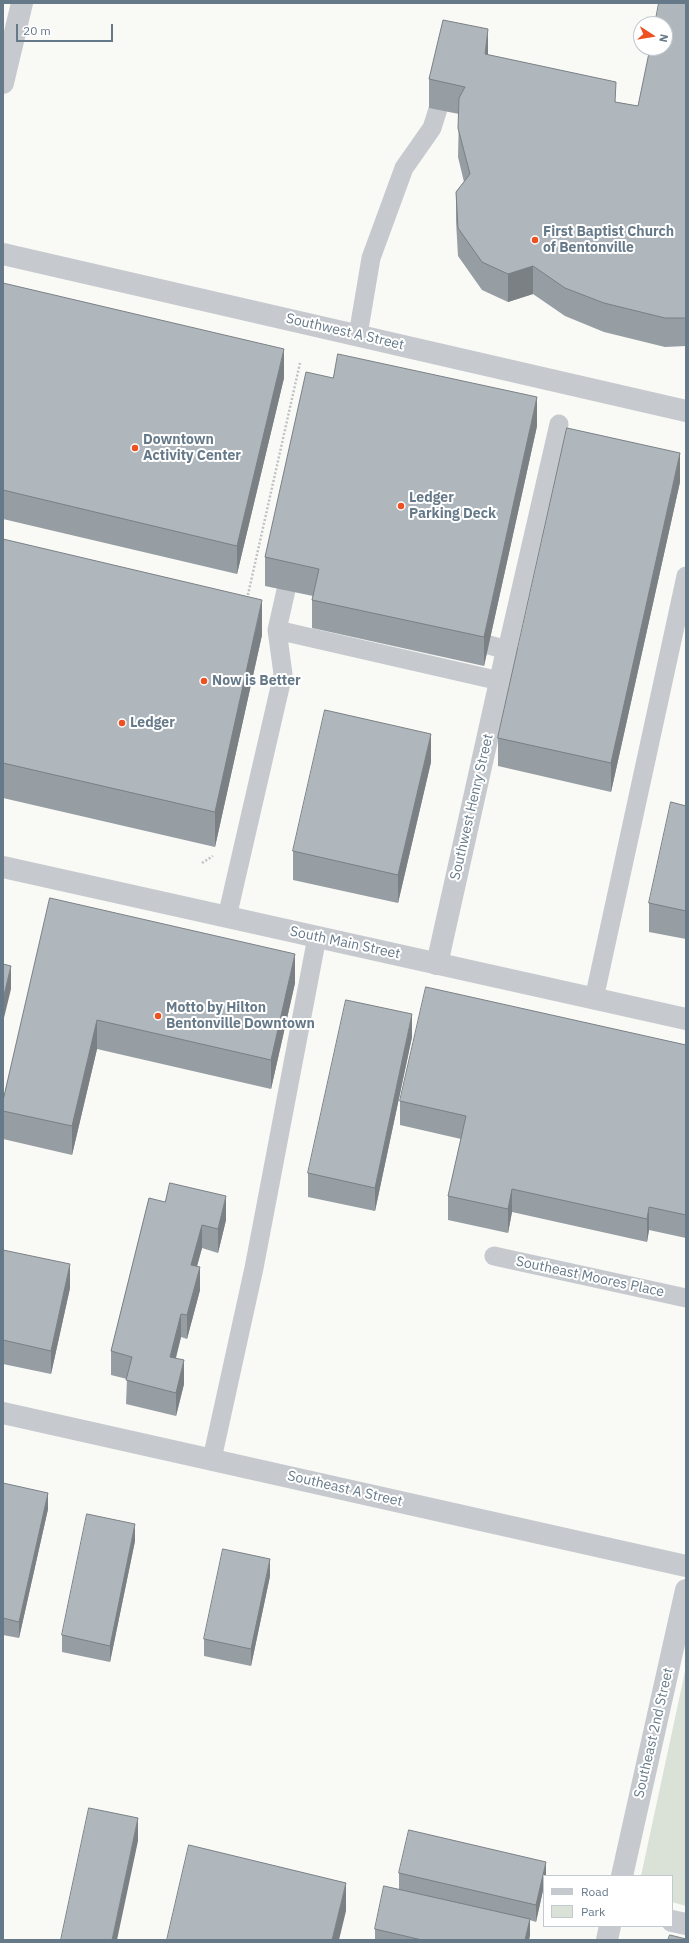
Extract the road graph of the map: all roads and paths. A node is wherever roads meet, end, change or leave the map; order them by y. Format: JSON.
{"nodes":[{"id":1,"x":22,"y":3,"type":"edge"},
{"id":2,"x":3,"y":83,"type":"edge"},
{"id":3,"x":438,"y":109,"type":"dead end"},
{"id":4,"x":3,"y":254,"type":"edge"},
{"id":5,"x":358,"y":335,"type":"junction"},
{"id":6,"x":300,"y":363,"type":"dead end"},
{"id":7,"x":686,"y":411,"type":"edge"},
{"id":8,"x":559,"y":424,"type":"dead end"},
{"id":9,"x":686,"y":576,"type":"edge"},
{"id":10,"x":286,"y":590,"type":"dead end"},
{"id":11,"x":246,"y":603,"type":"edge"},
{"id":12,"x":277,"y":630,"type":"junction"},
{"id":13,"x":498,"y":647,"type":"joint"},
{"id":14,"x":500,"y":681,"type":"junction"},
{"id":15,"x":3,"y":867,"type":"edge"},
{"id":16,"x":227,"y":917,"type":"junction"},
{"id":17,"x":317,"y":937,"type":"junction"},
{"id":18,"x":437,"y":964,"type":"junction"},
{"id":19,"x":594,"y":999,"type":"junction"},
{"id":20,"x":686,"y":1019,"type":"edge"},
{"id":21,"x":494,"y":1256,"type":"dead end"},
{"id":22,"x":686,"y":1298,"type":"edge"},
{"id":23,"x":3,"y":1412,"type":"edge"},
{"id":24,"x":212,"y":1459,"type":"junction"},
{"id":25,"x":686,"y":1566,"type":"edge"},
{"id":26,"x":686,"y":1590,"type":"edge"},
{"id":27,"x":681,"y":1632,"type":"edge"},
{"id":28,"x":622,"y":1875,"type":"edge"},
{"id":29,"x":673,"y":1921,"type":"edge"},
{"id":30,"x":686,"y":1924,"type":"edge"},
{"id":31,"x":610,"y":1927,"type":"edge"},
{"id":32,"x":607,"y":1940,"type":"edge"}],
"edges":[{"from":1,"to":2,"type":"street"},
{"from":3,"to":5,"type":"lane"},
{"from":4,"to":5,"type":"street","name":"Southwest A Street"},
{"from":5,"to":7,"type":"street","name":"Southwest A Street"},
{"from":6,"to":11,"type":"path"},
{"from":8,"to":13,"type":"lane"},
{"from":9,"to":19,"type":"lane"},
{"from":10,"to":12,"type":"lane"},
{"from":12,"to":14,"type":"lane"},
{"from":12,"to":16,"type":"lane"},
{"from":13,"to":14,"type":"street","name":"Southwest Henry Street"},
{"from":14,"to":18,"type":"street","name":"Southwest Henry Street"},
{"from":15,"to":16,"type":"street","name":"South Main Street"},
{"from":16,"to":17,"type":"street","name":"South Main Street"},
{"from":17,"to":18,"type":"street","name":"South Main Street"},
{"from":17,"to":24,"type":"lane"},
{"from":18,"to":19,"type":"street","name":"South Main Street"},
{"from":19,"to":20,"type":"street","name":"South Main Street"},
{"from":21,"to":22,"type":"lane","name":"Southeast Moores Place"},
{"from":23,"to":24,"type":"street","name":"Southeast A Street"},
{"from":24,"to":25,"type":"street","name":"Southeast A Street"},
{"from":26,"to":27,"type":"street","name":"Southeast 2nd Street"},
{"from":27,"to":28,"type":"street","name":"Southeast 2nd Street"},
{"from":29,"to":30,"type":"street"},
{"from":31,"to":32,"type":"street"}]}
